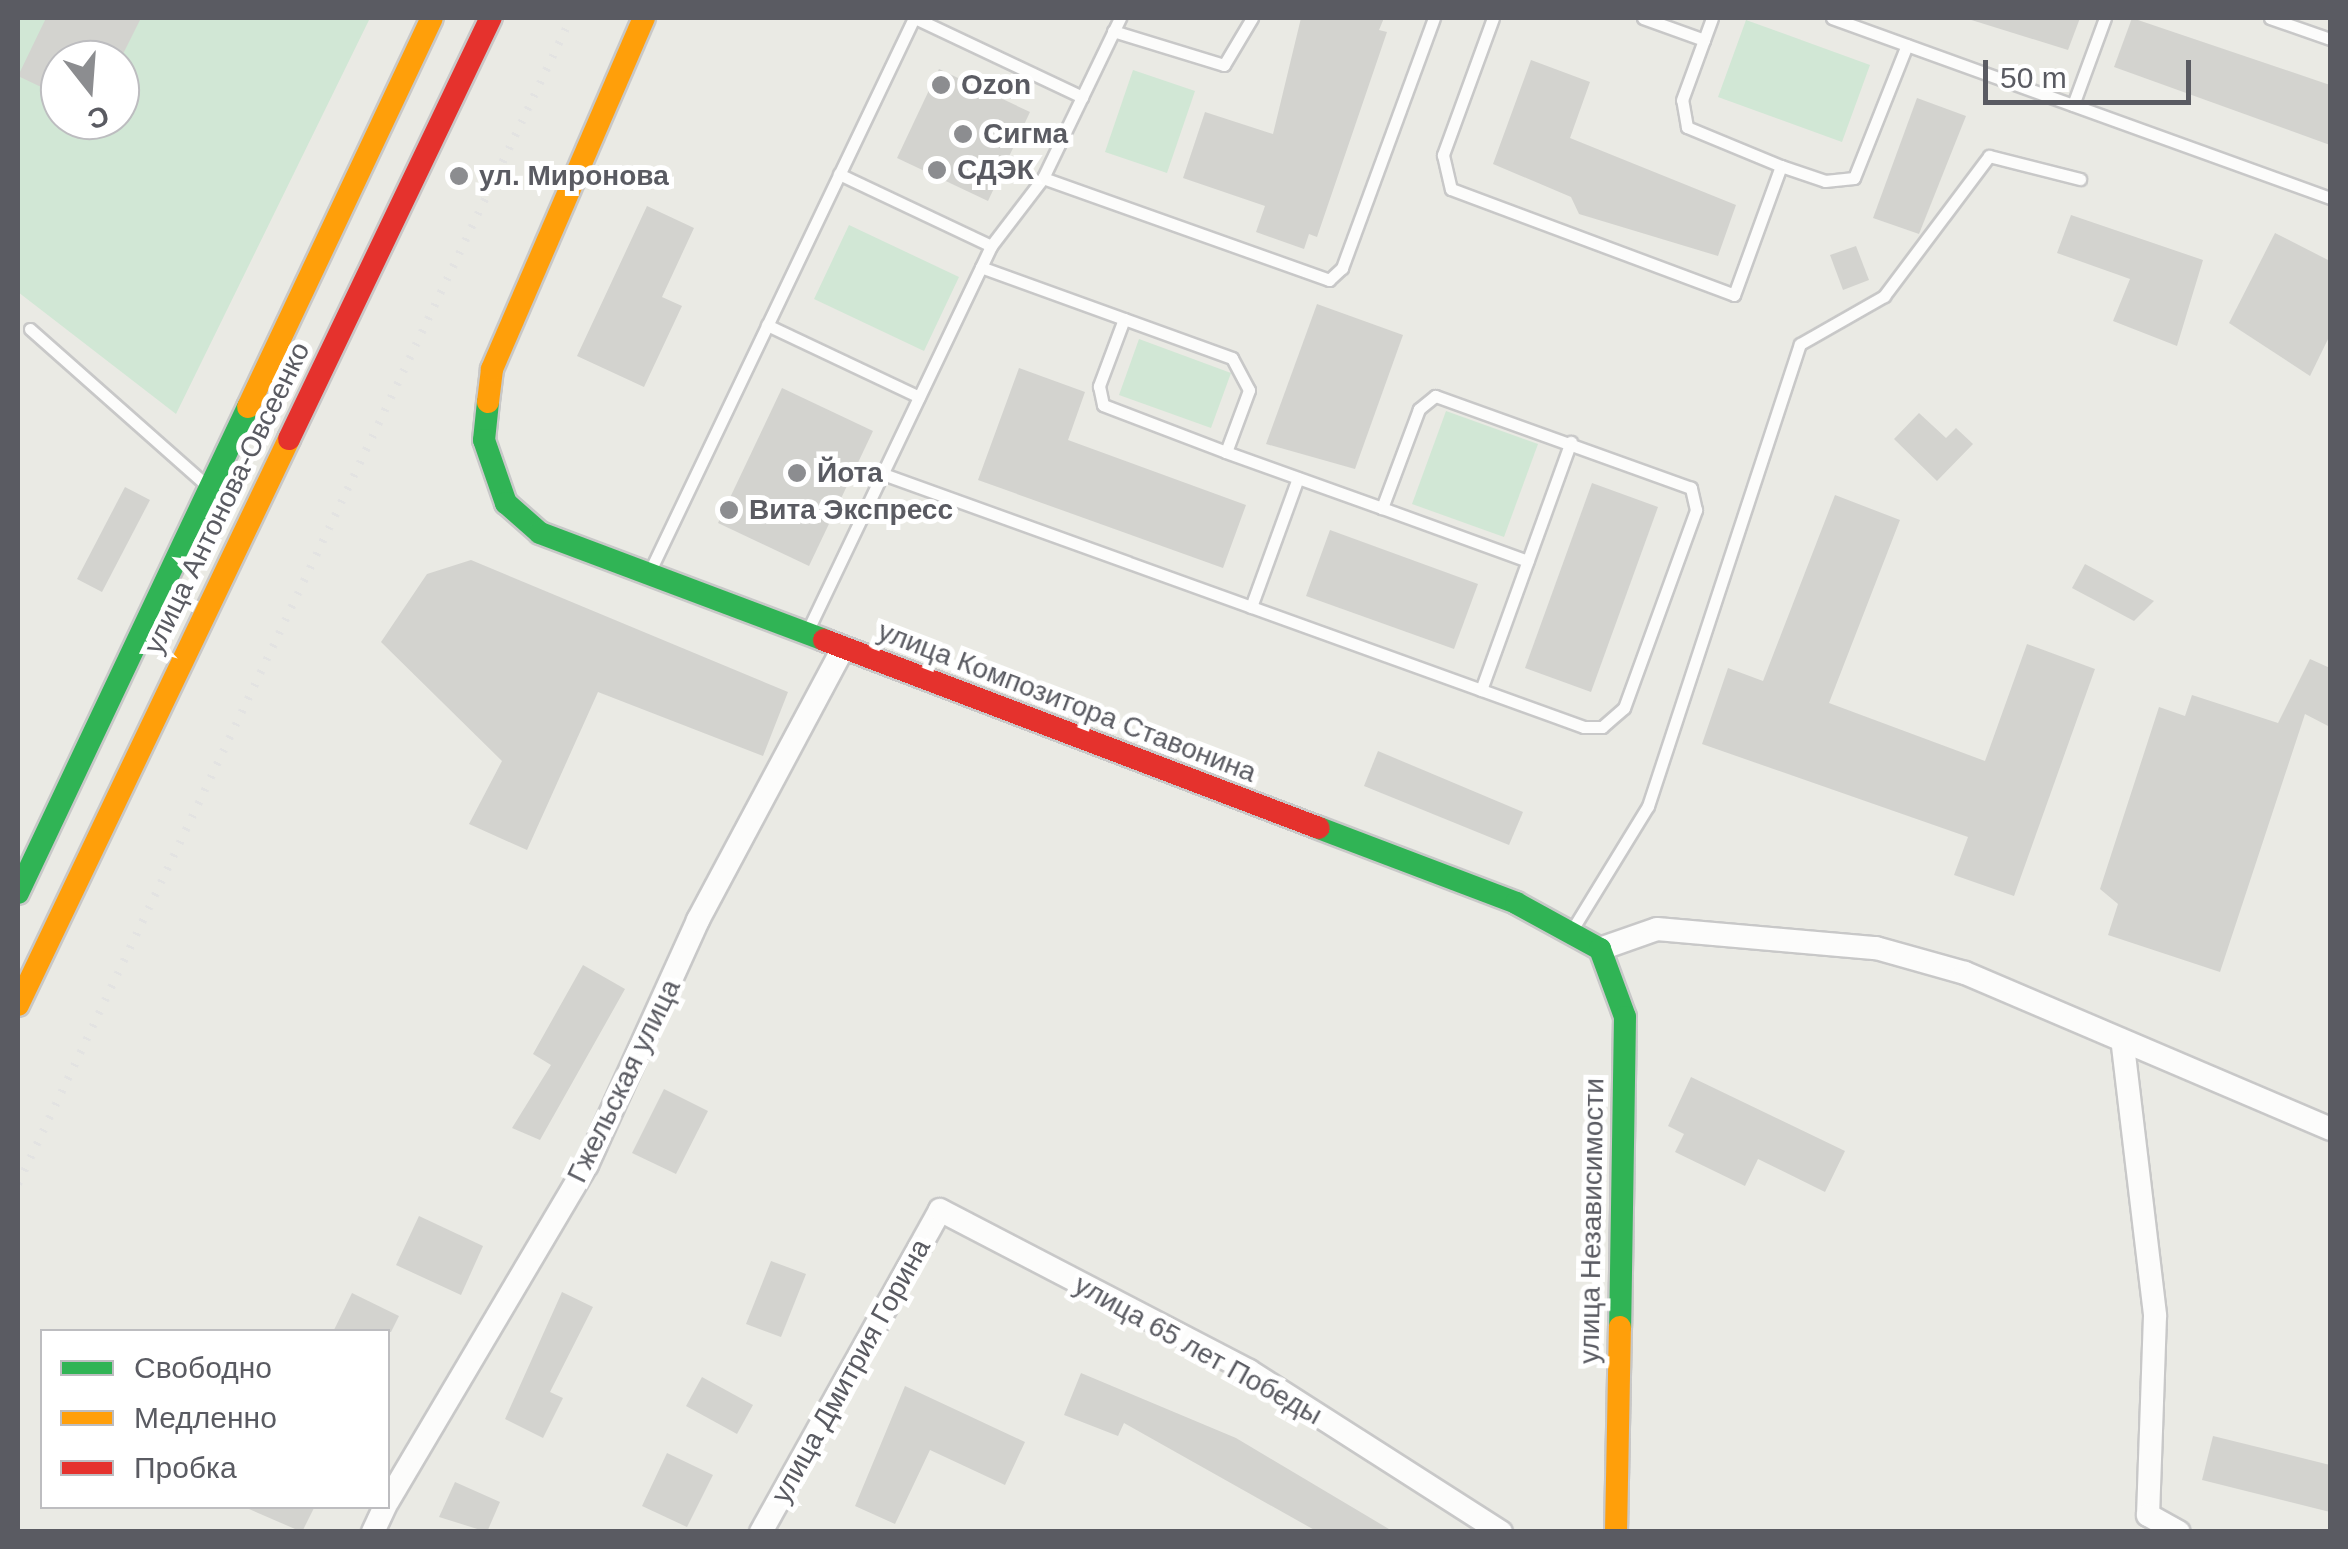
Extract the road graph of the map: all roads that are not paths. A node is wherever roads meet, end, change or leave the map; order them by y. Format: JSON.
{"nodes":[{"id":1,"x":432,"y":18,"type":"edge"},
{"id":2,"x":490,"y":18,"type":"edge"},
{"id":3,"x":644,"y":18,"type":"edge"},
{"id":4,"x":914,"y":18,"type":"edge"},
{"id":5,"x":1120,"y":18,"type":"edge"},
{"id":6,"x":1252,"y":18,"type":"edge"},
{"id":7,"x":1434,"y":18,"type":"edge"},
{"id":8,"x":1494,"y":18,"type":"edge"},
{"id":9,"x":1643,"y":18,"type":"edge"},
{"id":10,"x":1712,"y":18,"type":"edge"},
{"id":11,"x":1832,"y":18,"type":"edge"},
{"id":12,"x":2105,"y":18,"type":"edge"},
{"id":13,"x":2270,"y":18,"type":"edge"},
{"id":14,"x":1113,"y":31,"type":"junction"},
{"id":15,"x":2330,"y":39,"type":"edge"},
{"id":16,"x":1704,"y":40,"type":"junction"},
{"id":17,"x":1907,"y":45,"type":"junction"},
{"id":18,"x":1082,"y":96,"type":"junction"},
{"id":19,"x":2073,"y":105,"type":"junction"},
{"id":20,"x":1781,"y":166,"type":"junction"},
{"id":21,"x":840,"y":174,"type":"junction"},
{"id":22,"x":1043,"y":178,"type":"junction"},
{"id":23,"x":2080,"y":179,"type":"dead end"},
{"id":24,"x":2330,"y":198,"type":"edge"},
{"id":25,"x":992,"y":246,"type":"junction"},
{"id":26,"x":981,"y":267,"type":"junction"},
{"id":27,"x":1124,"y":318,"type":"junction"},
{"id":28,"x":768,"y":326,"type":"junction"},
{"id":29,"x":30,"y":328,"type":"dead end"},
{"id":30,"x":920,"y":397,"type":"junction"},
{"id":31,"x":1571,"y":442,"type":"junction"},
{"id":32,"x":1226,"y":452,"type":"junction"},
{"id":33,"x":882,"y":474,"type":"junction"},
{"id":34,"x":1298,"y":478,"type":"junction"},
{"id":35,"x":210,"y":489,"type":"junction"},
{"id":36,"x":1382,"y":508,"type":"junction"},
{"id":37,"x":1528,"y":561,"type":"junction"},
{"id":38,"x":648,"y":576,"type":"junction"},
{"id":39,"x":1250,"y":607,"type":"junction"},
{"id":40,"x":806,"y":636,"type":"junction"},
{"id":41,"x":842,"y":650,"type":"junction"},
{"id":42,"x":1481,"y":690,"type":"junction"},
{"id":43,"x":18,"y":893,"type":"edge"},
{"id":44,"x":1572,"y":930,"type":"junction"},
{"id":45,"x":1600,"y":948,"type":"junction"},
{"id":46,"x":18,"y":1005,"type":"edge"},
{"id":47,"x":2123,"y":1046,"type":"junction"},
{"id":48,"x":2330,"y":1128,"type":"edge"},
{"id":49,"x":940,"y":1210,"type":"joint"},
{"id":50,"x":390,"y":1497,"type":"edge"},
{"id":51,"x":384,"y":1509,"type":"edge"},
{"id":52,"x":373,"y":1532,"type":"edge"},
{"id":53,"x":761,"y":1532,"type":"edge"},
{"id":54,"x":1502,"y":1532,"type":"edge"},
{"id":55,"x":1616,"y":1532,"type":"edge"},
{"id":56,"x":2178,"y":1532,"type":"edge"}],
"edges":[{"from":1,"to":35,"type":"main road","name":"улица Антонова-Овсеенко"},
{"from":2,"to":46,"type":"main road","name":"улица Антонова-Овсеенко"},
{"from":3,"to":38,"type":"main road","name":"улица Композитора Ставонина"},
{"from":4,"to":18,"type":"lane"},
{"from":4,"to":21,"type":"lane"},
{"from":5,"to":14,"type":"lane"},
{"from":6,"to":14,"type":"lane"},
{"from":7,"to":22,"type":"lane"},
{"from":8,"to":20,"type":"lane"},
{"from":9,"to":16,"type":"lane"},
{"from":10,"to":16,"type":"lane"},
{"from":11,"to":17,"type":"lane"},
{"from":12,"to":19,"type":"lane"},
{"from":13,"to":15,"type":"lane"},
{"from":14,"to":18,"type":"lane"},
{"from":16,"to":20,"type":"lane"},
{"from":17,"to":19,"type":"lane"},
{"from":17,"to":20,"type":"lane"},
{"from":18,"to":22,"type":"lane"},
{"from":19,"to":24,"type":"lane"},
{"from":21,"to":25,"type":"lane"},
{"from":21,"to":28,"type":"lane"},
{"from":22,"to":25,"type":"lane"},
{"from":23,"to":44,"type":"lane"},
{"from":25,"to":26,"type":"lane"},
{"from":26,"to":27,"type":"lane"},
{"from":26,"to":30,"type":"lane"},
{"from":27,"to":32,"type":"lane"},
{"from":27,"to":32,"type":"lane"},
{"from":28,"to":30,"type":"lane"},
{"from":28,"to":38,"type":"lane"},
{"from":29,"to":35,"type":"lane"},
{"from":30,"to":33,"type":"lane"},
{"from":31,"to":36,"type":"lane"},
{"from":31,"to":37,"type":"lane"},
{"from":31,"to":42,"type":"lane"},
{"from":32,"to":34,"type":"lane"},
{"from":33,"to":39,"type":"lane"},
{"from":33,"to":40,"type":"lane"},
{"from":34,"to":36,"type":"lane"},
{"from":34,"to":39,"type":"lane"},
{"from":35,"to":43,"type":"main road","name":"улица Антонова-Овсеенко"},
{"from":36,"to":37,"type":"lane"},
{"from":37,"to":42,"type":"lane"},
{"from":38,"to":40,"type":"main road","name":"улица Композитора Ставонина"},
{"from":39,"to":42,"type":"lane"},
{"from":40,"to":41,"type":"main road","name":"улица Композитора Ставонина"},
{"from":41,"to":44,"type":"main road","name":"улица Композитора Ставонина"},
{"from":41,"to":50,"type":"street","name":"Гжельская улица"},
{"from":44,"to":45,"type":"main road"},
{"from":45,"to":47,"type":"street"},
{"from":45,"to":55,"type":"main road","name":"улица Независимости"},
{"from":47,"to":48,"type":"street"},
{"from":47,"to":56,"type":"street"},
{"from":49,"to":53,"type":"street","name":"улица Дмитрия Горина"},
{"from":49,"to":54,"type":"street","name":"улица 65 лет Победы"},
{"from":51,"to":52,"type":"street","name":"Гжельская улица"}]}
